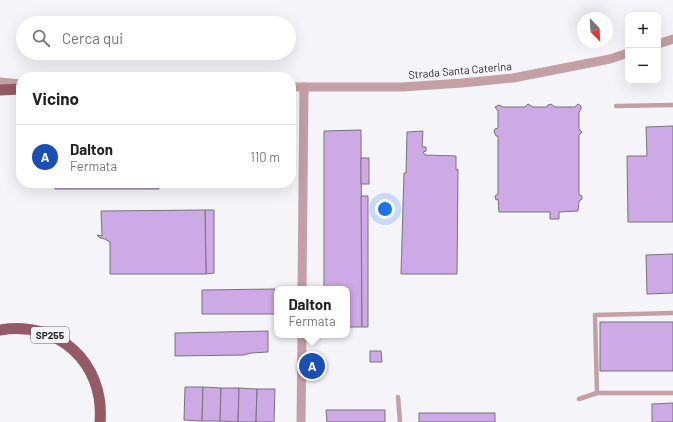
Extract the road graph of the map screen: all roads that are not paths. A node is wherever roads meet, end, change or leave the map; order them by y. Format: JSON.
{"nodes":[{"id":1,"x":673,"y":39,"type":"edge"},
{"id":2,"x":661,"y":43,"type":"edge"},
{"id":3,"x":625,"y":54,"type":"edge"},
{"id":4,"x":0,"y":82,"type":"edge"},
{"id":5,"x":16,"y":84,"type":"edge"},
{"id":6,"x":296,"y":87,"type":"edge"},
{"id":7,"x":304,"y":87,"type":"junction"},
{"id":8,"x":16,"y":89,"type":"edge"},
{"id":9,"x":0,"y":90,"type":"edge"},
{"id":10,"x":616,"y":106,"type":"dead end"},
{"id":11,"x":673,"y":106,"type":"edge"},
{"id":12,"x":302,"y":286,"type":"edge"},
{"id":13,"x":673,"y":312,"type":"edge"},
{"id":14,"x":0,"y":330,"type":"edge"},
{"id":15,"x":302,"y":338,"type":"edge"},
{"id":16,"x":597,"y":393,"type":"junction"},
{"id":17,"x":673,"y":393,"type":"edge"},
{"id":18,"x":398,"y":397,"type":"dead end"},
{"id":19,"x":579,"y":398,"type":"dead end"},
{"id":20,"x":100,"y":422,"type":"edge"},
{"id":21,"x":301,"y":422,"type":"edge"},
{"id":22,"x":400,"y":422,"type":"edge"}],
"edges":[{"from":1,"to":2,"type":"street"},
{"from":3,"to":7,"type":"street","name":"Strada Santa Caterina"},
{"from":4,"to":5,"type":"street"},
{"from":6,"to":7,"type":"street","name":"Strada Santa Caterina"},
{"from":7,"to":12,"type":"street"},
{"from":8,"to":9,"type":"main road"},
{"from":10,"to":11,"type":"lane"},
{"from":13,"to":16,"type":"lane"},
{"from":14,"to":20,"type":"main road","number":"SP255"},
{"from":15,"to":21,"type":"street"},
{"from":16,"to":17,"type":"lane"},
{"from":16,"to":19,"type":"lane"},
{"from":18,"to":22,"type":"lane"}]}
